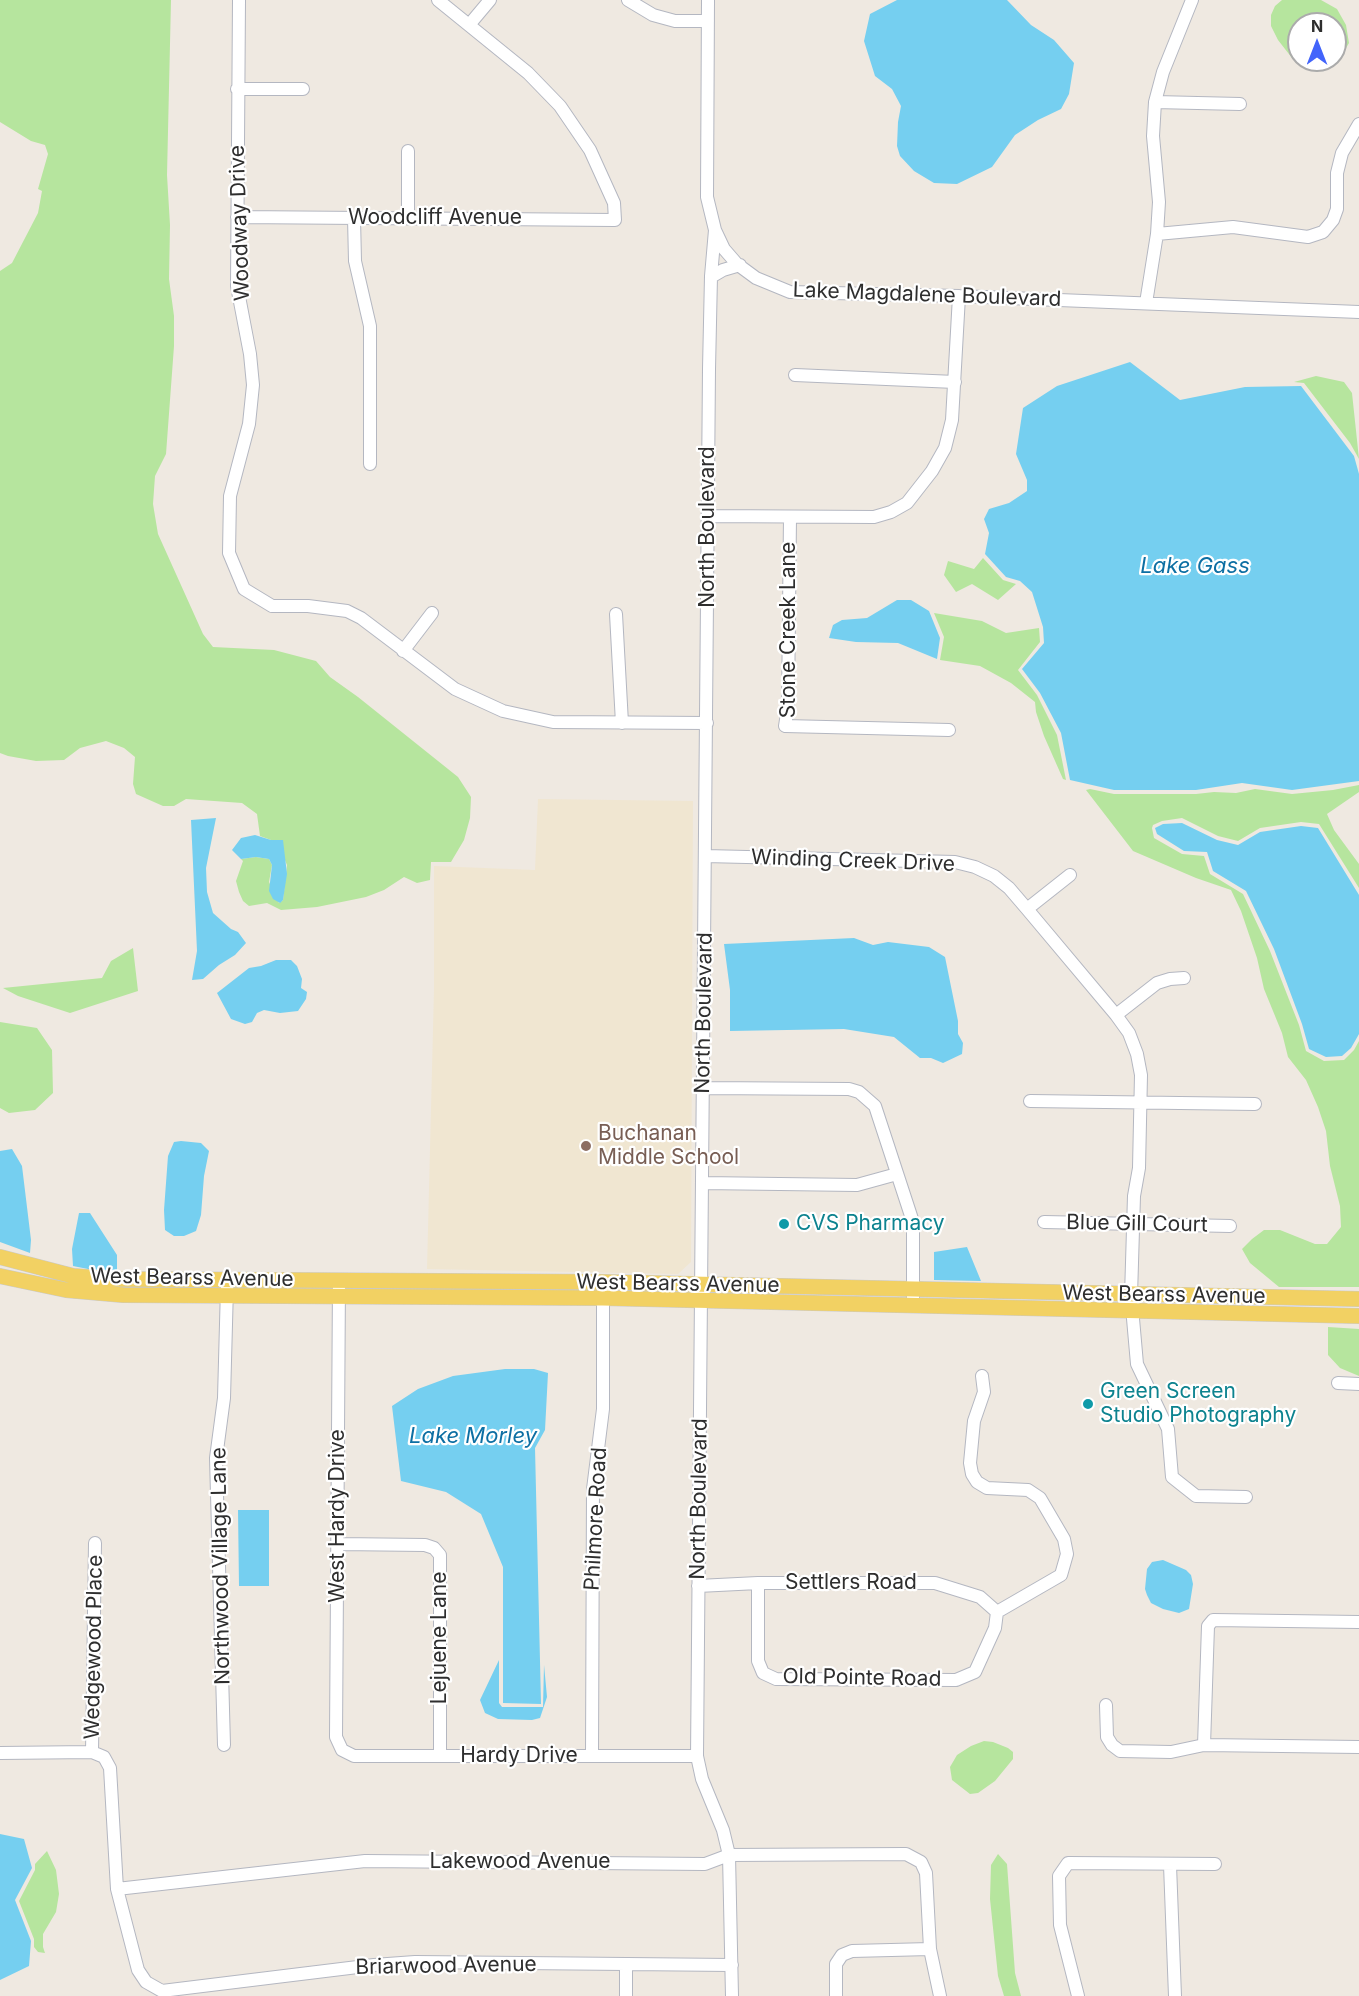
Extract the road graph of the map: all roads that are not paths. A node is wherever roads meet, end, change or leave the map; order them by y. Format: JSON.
{"nodes":[{"id":1,"x":238,"y":0,"type":"edge"},
{"id":2,"x":438,"y":0,"type":"edge"},
{"id":3,"x":490,"y":0,"type":"edge"},
{"id":4,"x":628,"y":0,"type":"edge"},
{"id":5,"x":708,"y":0,"type":"edge"},
{"id":6,"x":1192,"y":0,"type":"edge"},
{"id":7,"x":708,"y":21,"type":"junction"},
{"id":8,"x":469,"y":25,"type":"junction"},
{"id":9,"x":237,"y":89,"type":"junction"},
{"id":10,"x":303,"y":90,"type":"dead end"},
{"id":11,"x":1155,"y":102,"type":"junction"},
{"id":12,"x":1240,"y":104,"type":"dead end"},
{"id":13,"x":1359,"y":124,"type":"edge"},
{"id":14,"x":408,"y":151,"type":"dead end"},
{"id":15,"x":237,"y":217,"type":"junction"},
{"id":16,"x":354,"y":218,"type":"junction"},
{"id":17,"x":408,"y":218,"type":"junction"},
{"id":18,"x":715,"y":230,"type":"junction"},
{"id":19,"x":1157,"y":234,"type":"junction"},
{"id":20,"x":740,"y":266,"type":"junction"},
{"id":21,"x":711,"y":277,"type":"junction"},
{"id":22,"x":959,"y":296,"type":"junction"},
{"id":23,"x":1146,"y":303,"type":"junction"},
{"id":24,"x":1359,"y":312,"type":"edge"},
{"id":25,"x":795,"y":375,"type":"dead end"},
{"id":26,"x":955,"y":382,"type":"junction"},
{"id":27,"x":370,"y":464,"type":"dead end"},
{"id":28,"x":708,"y":516,"type":"junction"},
{"id":29,"x":789,"y":517,"type":"junction"},
{"id":30,"x":432,"y":613,"type":"dead end"},
{"id":31,"x":616,"y":614,"type":"dead end"},
{"id":32,"x":403,"y":651,"type":"junction"},
{"id":33,"x":622,"y":723,"type":"junction"},
{"id":34,"x":707,"y":723,"type":"junction"},
{"id":35,"x":949,"y":730,"type":"dead end"},
{"id":36,"x":705,"y":856,"type":"junction"},
{"id":37,"x":1070,"y":875,"type":"dead end"},
{"id":38,"x":1027,"y":909,"type":"junction"},
{"id":39,"x":1184,"y":978,"type":"dead end"},
{"id":40,"x":1116,"y":1016,"type":"junction"},
{"id":41,"x":703,"y":1088,"type":"junction"},
{"id":42,"x":1030,"y":1101,"type":"dead end"},
{"id":43,"x":1140,"y":1103,"type":"junction"},
{"id":44,"x":1254,"y":1104,"type":"dead end"},
{"id":45,"x":897,"y":1174,"type":"junction"},
{"id":46,"x":702,"y":1183,"type":"junction"},
{"id":47,"x":1044,"y":1222,"type":"dead end"},
{"id":48,"x":1133,"y":1225,"type":"junction"},
{"id":49,"x":1230,"y":1226,"type":"dead end"},
{"id":50,"x":0,"y":1257,"type":"edge"},
{"id":51,"x":0,"y":1276,"type":"edge"},
{"id":52,"x":702,"y":1285,"type":"junction"},
{"id":53,"x":139,"y":1287,"type":"junction"},
{"id":54,"x":227,"y":1287,"type":"junction"},
{"id":55,"x":339,"y":1288,"type":"junction"},
{"id":56,"x":912,"y":1288,"type":"junction"},
{"id":57,"x":603,"y":1290,"type":"junction"},
{"id":58,"x":1359,"y":1299,"type":"edge"},
{"id":59,"x":702,"y":1300,"type":"junction"},
{"id":60,"x":913,"y":1304,"type":"junction"},
{"id":61,"x":1132,"y":1304,"type":"junction"},
{"id":62,"x":1359,"y":1316,"type":"edge"},
{"id":63,"x":982,"y":1376,"type":"dead end"},
{"id":64,"x":1338,"y":1383,"type":"dead end"},
{"id":65,"x":1359,"y":1384,"type":"edge"},
{"id":66,"x":1246,"y":1497,"type":"dead end"},
{"id":67,"x":95,"y":1543,"type":"dead end"},
{"id":68,"x":338,"y":1544,"type":"junction"},
{"id":69,"x":758,"y":1583,"type":"junction"},
{"id":70,"x":698,"y":1586,"type":"junction"},
{"id":71,"x":997,"y":1612,"type":"junction"},
{"id":72,"x":1359,"y":1622,"type":"edge"},
{"id":73,"x":1106,"y":1704,"type":"dead end"},
{"id":74,"x":224,"y":1745,"type":"dead end"},
{"id":75,"x":1204,"y":1745,"type":"junction"},
{"id":76,"x":1359,"y":1747,"type":"edge"},
{"id":77,"x":342,"y":1750,"type":"joint"},
{"id":78,"x":92,"y":1752,"type":"junction"},
{"id":79,"x":0,"y":1753,"type":"edge"},
{"id":80,"x":440,"y":1756,"type":"junction"},
{"id":81,"x":592,"y":1756,"type":"junction"},
{"id":82,"x":697,"y":1756,"type":"junction"},
{"id":83,"x":729,"y":1855,"type":"junction"},
{"id":84,"x":1215,"y":1863,"type":"dead end"},
{"id":85,"x":1170,"y":1865,"type":"junction"},
{"id":86,"x":117,"y":1889,"type":"junction"},
{"id":87,"x":930,"y":1949,"type":"junction"},
{"id":88,"x":626,"y":1964,"type":"junction"},
{"id":89,"x":732,"y":1965,"type":"junction"},
{"id":90,"x":243,"y":1982,"type":"junction"},
{"id":91,"x":245,"y":1996,"type":"edge"},
{"id":92,"x":626,"y":1996,"type":"edge"},
{"id":93,"x":732,"y":1996,"type":"edge"},
{"id":94,"x":836,"y":1996,"type":"edge"},
{"id":95,"x":940,"y":1996,"type":"edge"},
{"id":96,"x":1078,"y":1996,"type":"edge"},
{"id":97,"x":1175,"y":1996,"type":"edge"}],
"edges":[{"from":1,"to":9,"type":"street","name":"Woodway Drive"},
{"from":2,"to":8,"type":"street"},
{"from":3,"to":8,"type":"street"},
{"from":4,"to":7,"type":"street"},
{"from":5,"to":7,"type":"street","name":"Lake Magdalene Boulevard"},
{"from":6,"to":11,"type":"street"},
{"from":7,"to":18,"type":"street","name":"Lake Magdalene Boulevard"},
{"from":8,"to":17,"type":"street","name":"Woodcliff Avenue"},
{"from":9,"to":10,"type":"street"},
{"from":9,"to":15,"type":"street","name":"Woodway Drive"},
{"from":11,"to":12,"type":"street"},
{"from":11,"to":19,"type":"street"},
{"from":13,"to":19,"type":"street"},
{"from":14,"to":17,"type":"street"},
{"from":15,"to":16,"type":"street","name":"Woodcliff Avenue"},
{"from":15,"to":32,"type":"street","name":"Woodway Drive"},
{"from":16,"to":17,"type":"street","name":"Woodcliff Avenue"},
{"from":16,"to":27,"type":"street"},
{"from":18,"to":20,"type":"street","name":"Lake Magdalene Boulevard"},
{"from":18,"to":21,"type":"street","name":"North Boulevard"},
{"from":19,"to":23,"type":"street"},
{"from":20,"to":21,"type":"street"},
{"from":20,"to":22,"type":"street","name":"Lake Magdalene Boulevard"},
{"from":21,"to":28,"type":"street","name":"North Boulevard"},
{"from":22,"to":23,"type":"street","name":"Lake Magdalene Boulevard"},
{"from":22,"to":26,"type":"street"},
{"from":23,"to":24,"type":"street","name":"Lake Magdalene Boulevard"},
{"from":25,"to":26,"type":"street"},
{"from":26,"to":29,"type":"street"},
{"from":28,"to":29,"type":"street"},
{"from":28,"to":34,"type":"street","name":"North Boulevard"},
{"from":29,"to":35,"type":"street","name":"Stone Creek Lane"},
{"from":30,"to":32,"type":"street"},
{"from":31,"to":33,"type":"street"},
{"from":32,"to":33,"type":"street","name":"Woodway Drive"},
{"from":33,"to":34,"type":"street","name":"Woodway Drive"},
{"from":34,"to":36,"type":"street","name":"North Boulevard"},
{"from":36,"to":38,"type":"street","name":"Winding Creek Drive"},
{"from":36,"to":41,"type":"street","name":"North Boulevard"},
{"from":37,"to":38,"type":"street"},
{"from":38,"to":40,"type":"street","name":"Winding Creek Drive"},
{"from":39,"to":40,"type":"street"},
{"from":40,"to":43,"type":"street","name":"Winding Creek Drive"},
{"from":41,"to":45,"type":"street"},
{"from":41,"to":46,"type":"street","name":"North Boulevard"},
{"from":42,"to":43,"type":"street"},
{"from":43,"to":44,"type":"street"},
{"from":43,"to":48,"type":"street","name":"Winding Creek Drive"},
{"from":45,"to":46,"type":"street"},
{"from":45,"to":56,"type":"street"},
{"from":46,"to":52,"type":"street","name":"North Boulevard"},
{"from":47,"to":48,"type":"street","name":"Blue Gill Court"},
{"from":48,"to":49,"type":"street","name":"Blue Gill Court"},
{"from":48,"to":61,"type":"street","name":"Winding Creek Drive"},
{"from":50,"to":53,"type":"main road","name":"West Bearss Avenue"},
{"from":51,"to":53,"type":"main road","name":"West Bearss Avenue"},
{"from":52,"to":56,"type":"main road","name":"West Bearss Avenue"},
{"from":52,"to":57,"type":"main road","name":"West Bearss Avenue"},
{"from":52,"to":59,"type":"street","name":"North Boulevard"},
{"from":53,"to":54,"type":"main road","name":"West Bearss Avenue"},
{"from":54,"to":55,"type":"main road","name":"West Bearss Avenue"},
{"from":54,"to":74,"type":"street","name":"Northwood Village Lane"},
{"from":55,"to":57,"type":"main road","name":"West Bearss Avenue"},
{"from":55,"to":68,"type":"street","name":"West Hardy Drive"},
{"from":56,"to":60,"type":"street"},
{"from":56,"to":61,"type":"main road","name":"West Bearss Avenue"},
{"from":57,"to":59,"type":"main road","name":"West Bearss Avenue"},
{"from":57,"to":81,"type":"street","name":"Philmore Road"},
{"from":58,"to":61,"type":"main road","name":"West Bearss Avenue"},
{"from":59,"to":60,"type":"main road","name":"West Bearss Avenue"},
{"from":59,"to":70,"type":"street","name":"North Boulevard"},
{"from":60,"to":61,"type":"main road","name":"West Bearss Avenue"},
{"from":61,"to":62,"type":"main road","name":"West Bearss Avenue"},
{"from":61,"to":66,"type":"street","name":"Winding Creek Drive"},
{"from":63,"to":71,"type":"street"},
{"from":64,"to":65,"type":"street"},
{"from":67,"to":78,"type":"street","name":"Wedgewood Place"},
{"from":68,"to":77,"type":"street","name":"West Hardy Drive"},
{"from":68,"to":80,"type":"street","name":"Lejuene Lane"},
{"from":69,"to":70,"type":"street","name":"Settlers Road"},
{"from":69,"to":71,"type":"street","name":"Settlers Road"},
{"from":69,"to":71,"type":"street","name":"Old Pointe Road"},
{"from":70,"to":82,"type":"street","name":"North Boulevard"},
{"from":72,"to":75,"type":"street"},
{"from":73,"to":75,"type":"street"},
{"from":75,"to":76,"type":"street"},
{"from":77,"to":80,"type":"street","name":"Hardy Drive"},
{"from":78,"to":79,"type":"street"},
{"from":78,"to":86,"type":"street"},
{"from":80,"to":81,"type":"street","name":"Hardy Drive"},
{"from":81,"to":82,"type":"street","name":"Hardy Drive"},
{"from":82,"to":83,"type":"street","name":"North Boulevard"},
{"from":83,"to":86,"type":"street","name":"Lakewood Avenue"},
{"from":83,"to":87,"type":"street","name":"Lakewood Avenue"},
{"from":83,"to":89,"type":"street","name":"North Boulevard"},
{"from":84,"to":85,"type":"street"},
{"from":85,"to":96,"type":"street"},
{"from":85,"to":97,"type":"street"},
{"from":86,"to":90,"type":"street","name":"Briarwood Avenue"},
{"from":87,"to":94,"type":"street"},
{"from":87,"to":95,"type":"street"},
{"from":88,"to":89,"type":"street","name":"Briarwood Avenue"},
{"from":88,"to":90,"type":"street","name":"Briarwood Avenue"},
{"from":88,"to":92,"type":"street"},
{"from":89,"to":93,"type":"street","name":"North Boulevard"},
{"from":90,"to":91,"type":"street"}]}
